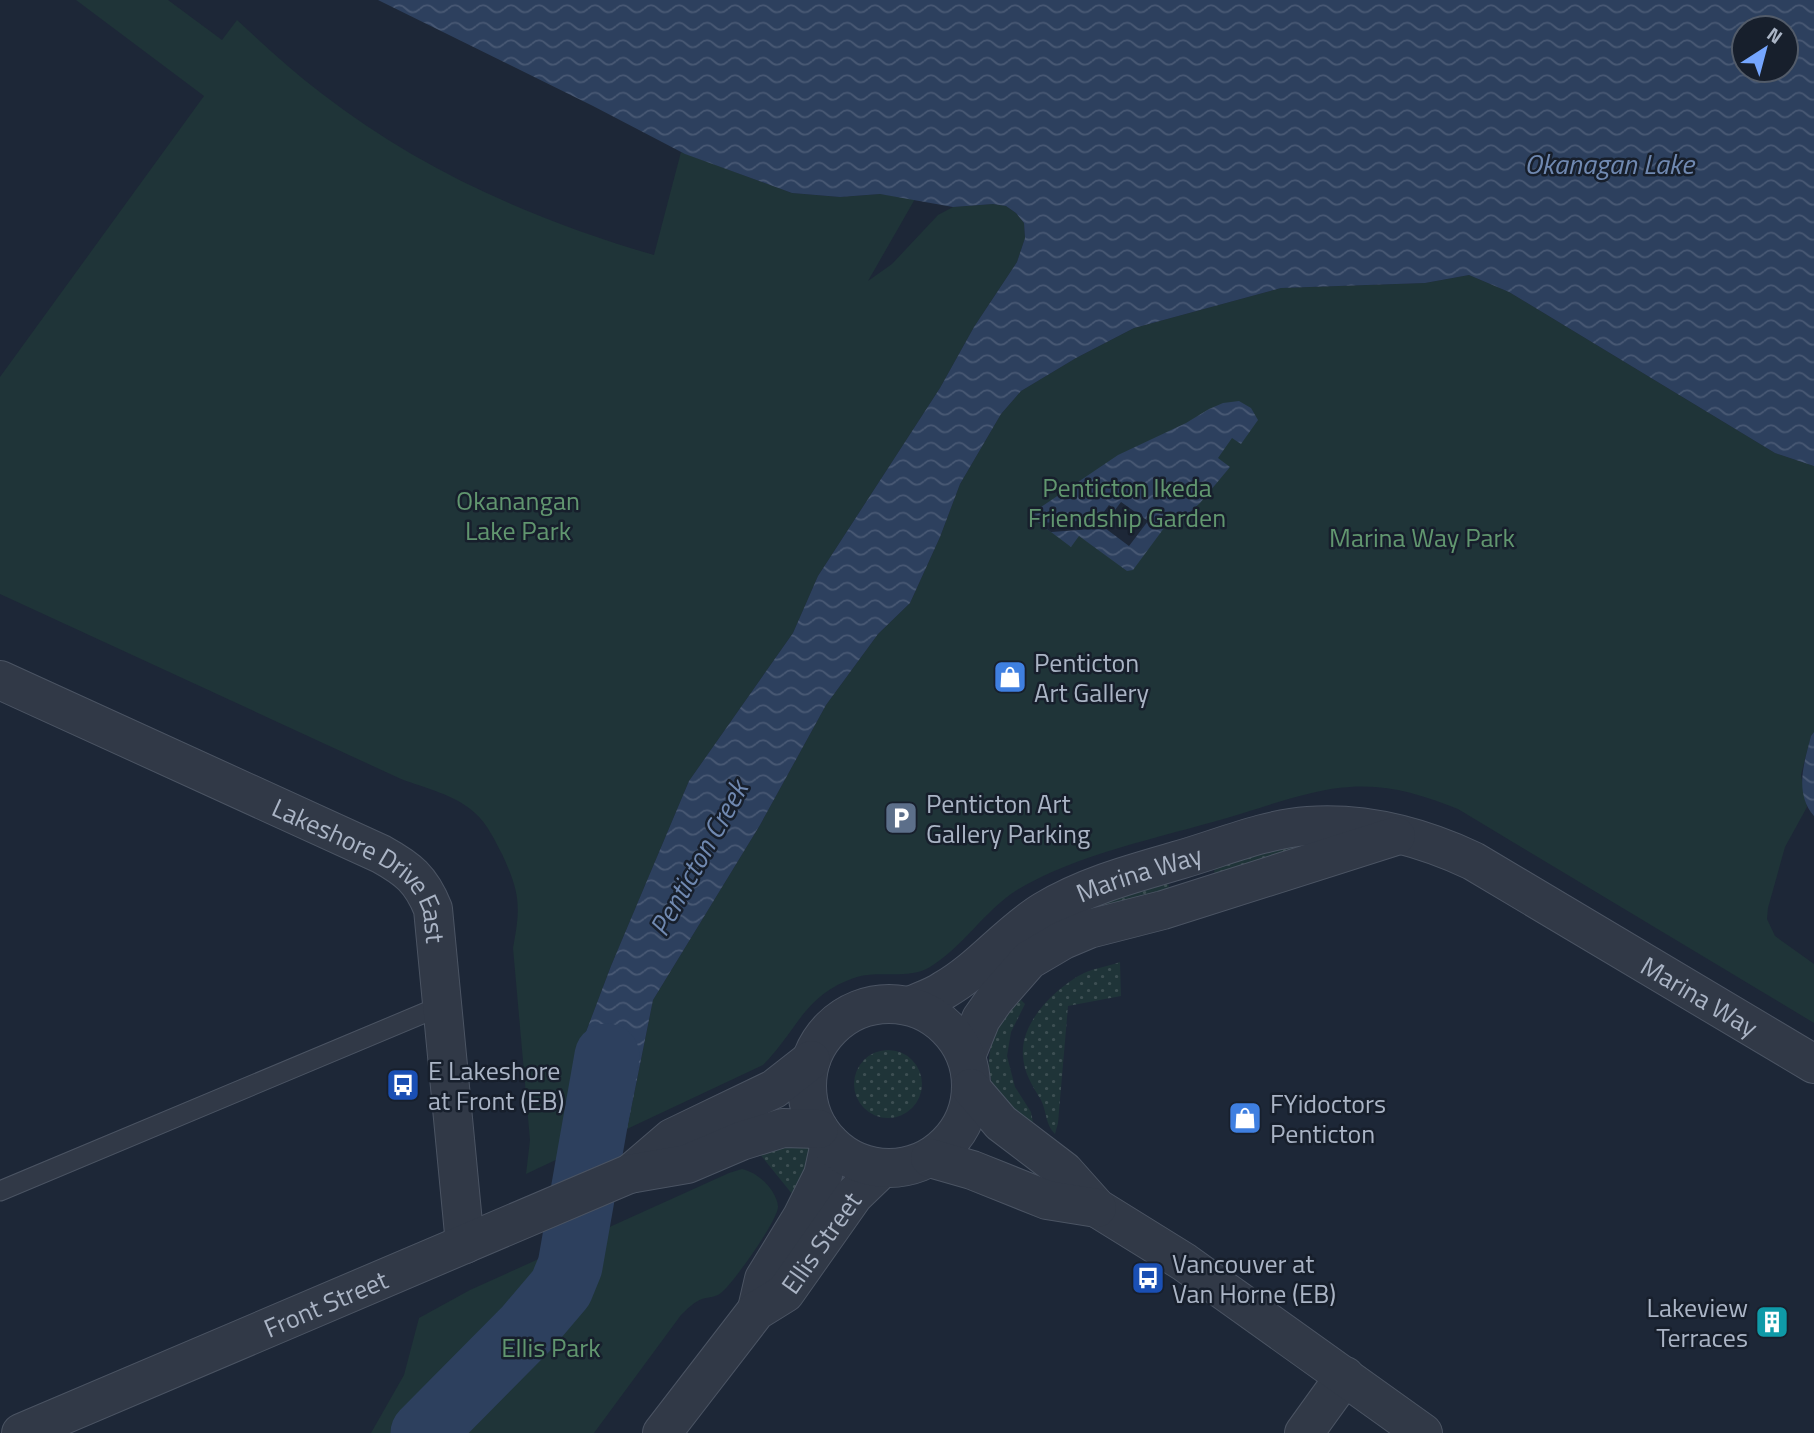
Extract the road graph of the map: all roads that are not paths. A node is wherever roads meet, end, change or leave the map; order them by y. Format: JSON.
{"nodes":[{"id":1,"x":0,"y":680,"type":"edge"},
{"id":2,"x":1399,"y":835,"type":"junction"},
{"id":3,"x":441,"y":1006,"type":"junction"},
{"id":4,"x":910,"y":1006,"type":"junction"},
{"id":5,"x":811,"y":1060,"type":"junction"},
{"id":6,"x":1814,"y":1064,"type":"edge"},
{"id":7,"x":968,"y":1072,"type":"junction"},
{"id":8,"x":824,"y":1136,"type":"junction"},
{"id":9,"x":930,"y":1158,"type":"junction"},
{"id":10,"x":882,"y":1168,"type":"junction"},
{"id":11,"x":629,"y":1174,"type":"junction"},
{"id":12,"x":0,"y":1191,"type":"edge"},
{"id":13,"x":1097,"y":1208,"type":"junction"},
{"id":14,"x":465,"y":1244,"type":"junction"},
{"id":15,"x":756,"y":1311,"type":"junction"},
{"id":16,"x":1345,"y":1376,"type":"junction"},
{"id":17,"x":21,"y":1433,"type":"edge"},
{"id":18,"x":662,"y":1433,"type":"edge"},
{"id":19,"x":1304,"y":1433,"type":"edge"},
{"id":20,"x":1423,"y":1433,"type":"edge"}],
"edges":[{"from":1,"to":3,"type":"street","name":"Lakeshore Drive East"},
{"from":2,"to":4,"type":"street","name":"Marina Way"},
{"from":2,"to":6,"type":"street","name":"Marina Way"},
{"from":2,"to":7,"type":"street","name":"Marina Way"},
{"from":3,"to":12,"type":"lane"},
{"from":3,"to":14,"type":"street","name":"Lakeshore Drive East"},
{"from":4,"to":5,"type":"street"},
{"from":4,"to":7,"type":"street"},
{"from":5,"to":8,"type":"street"},
{"from":5,"to":11,"type":"street","name":"Front Street"},
{"from":7,"to":9,"type":"street"},
{"from":7,"to":13,"type":"street"},
{"from":8,"to":10,"type":"street"},
{"from":8,"to":11,"type":"street","name":"Front Street"},
{"from":8,"to":15,"type":"street","name":"Ellis Street"},
{"from":9,"to":10,"type":"street"},
{"from":9,"to":13,"type":"street"},
{"from":10,"to":15,"type":"street","name":"Ellis Street"},
{"from":11,"to":14,"type":"street","name":"Front Street"},
{"from":13,"to":16,"type":"street"},
{"from":14,"to":17,"type":"street","name":"Front Street"},
{"from":15,"to":18,"type":"street","name":"Ellis Street"},
{"from":16,"to":19,"type":"street"},
{"from":16,"to":20,"type":"street"}]}
